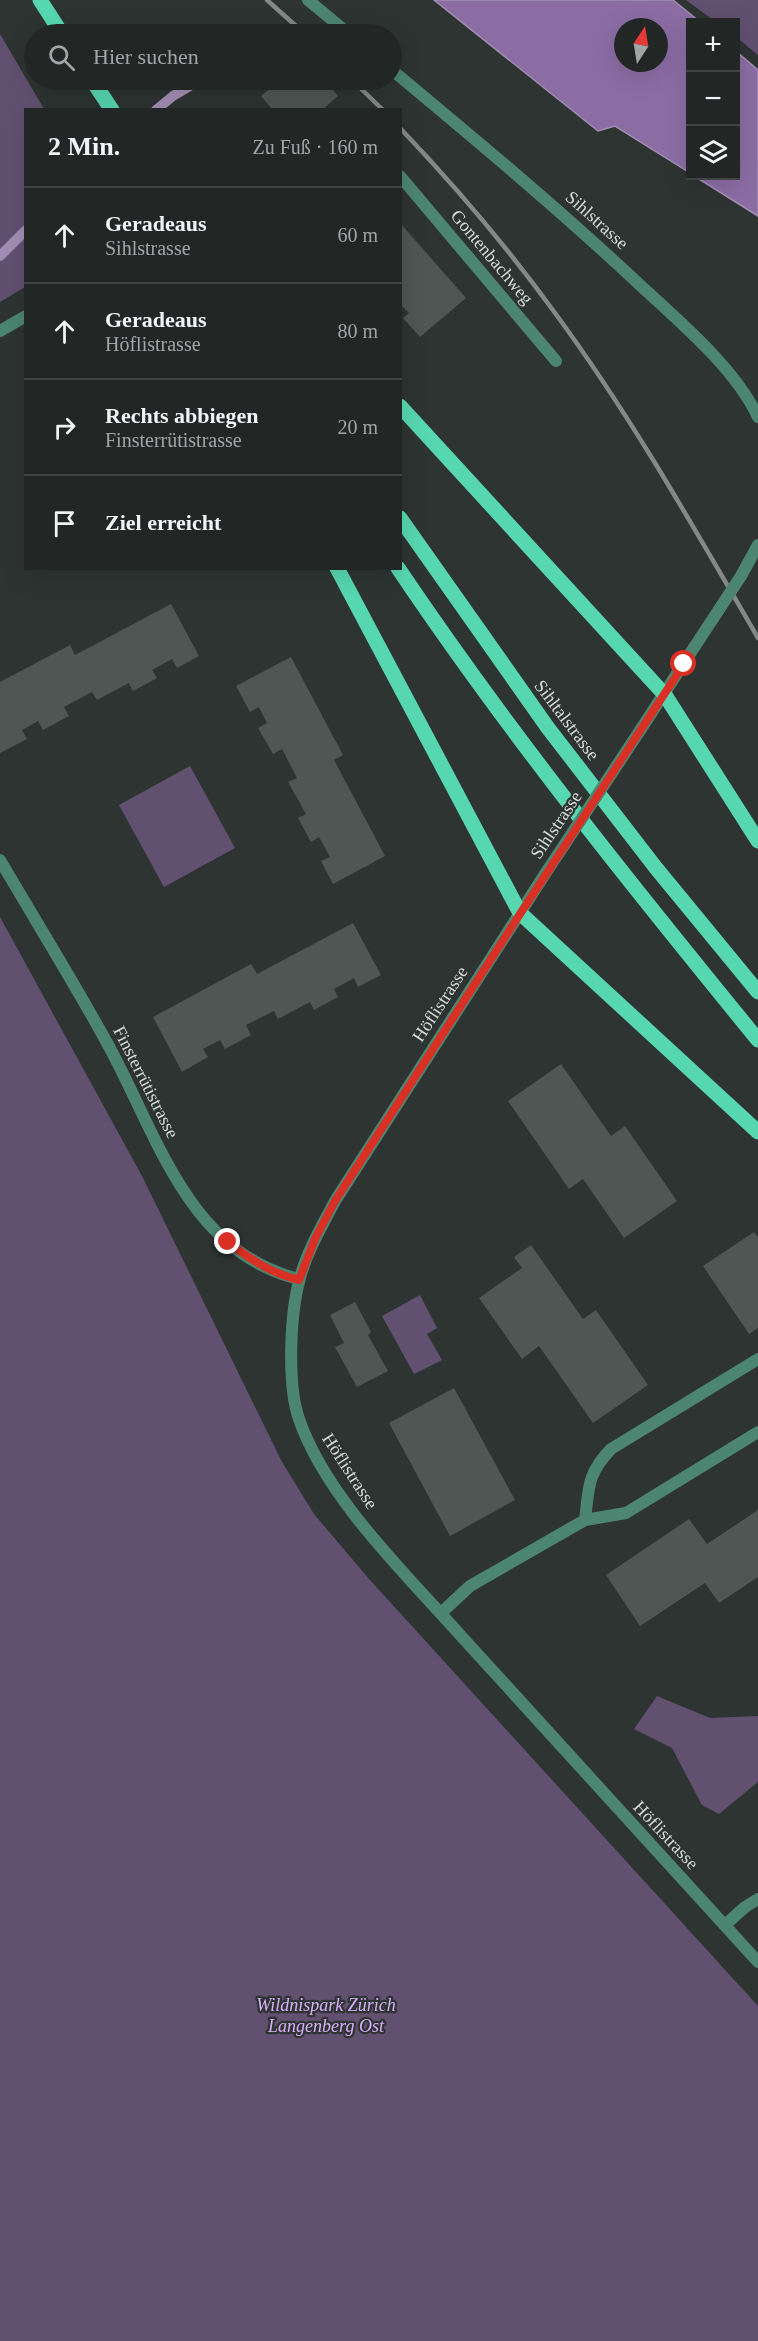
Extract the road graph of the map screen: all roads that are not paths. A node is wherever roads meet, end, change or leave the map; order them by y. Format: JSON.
{"nodes":[{"id":1,"x":40,"y":0,"type":"edge"},
{"id":2,"x":308,"y":0,"type":"edge"},
{"id":3,"x":56,"y":24,"type":"edge"},
{"id":4,"x":337,"y":24,"type":"edge"},
{"id":5,"x":402,"y":78,"type":"edge"},
{"id":6,"x":99,"y":90,"type":"edge"},
{"id":7,"x":111,"y":108,"type":"edge"},
{"id":8,"x":402,"y":178,"type":"edge"},
{"id":9,"x":24,"y":317,"type":"edge"},
{"id":10,"x":0,"y":331,"type":"edge"},
{"id":11,"x":556,"y":361,"type":"dead end"},
{"id":12,"x":402,"y":408,"type":"edge"},
{"id":13,"x":758,"y":417,"type":"edge"},
{"id":14,"x":402,"y":521,"type":"edge"},
{"id":15,"x":758,"y":545,"type":"edge"},
{"id":16,"x":338,"y":570,"type":"edge"},
{"id":17,"x":399,"y":570,"type":"edge"},
{"id":18,"x":664,"y":695,"type":"junction"},
{"id":19,"x":758,"y":841,"type":"edge"},
{"id":20,"x":0,"y":860,"type":"edge"},
{"id":21,"x":520,"y":914,"type":"junction"},
{"id":22,"x":758,"y":992,"type":"edge"},
{"id":23,"x":758,"y":1040,"type":"edge"},
{"id":24,"x":758,"y":1132,"type":"edge"},
{"id":25,"x":299,"y":1280,"type":"junction"},
{"id":26,"x":758,"y":1359,"type":"edge"},
{"id":27,"x":758,"y":1432,"type":"edge"},
{"id":28,"x":585,"y":1520,"type":"junction"},
{"id":29,"x":441,"y":1613,"type":"junction"},
{"id":30,"x":758,"y":1899,"type":"edge"},
{"id":31,"x":725,"y":1925,"type":"junction"},
{"id":32,"x":758,"y":1962,"type":"edge"}],
"edges":[{"from":1,"to":3,"type":"main road"},
{"from":2,"to":4,"type":"street"},
{"from":5,"to":13,"type":"street","name":"Sihlstrasse"},
{"from":6,"to":7,"type":"main road"},
{"from":8,"to":11,"type":"street","name":"Gontenbachweg"},
{"from":9,"to":10,"type":"street"},
{"from":12,"to":18,"type":"main road"},
{"from":14,"to":22,"type":"main road","name":"Sihltalstrasse"},
{"from":15,"to":18,"type":"street","name":"Sihlstrasse","bridge":true},
{"from":16,"to":21,"type":"main road"},
{"from":17,"to":23,"type":"main road"},
{"from":18,"to":19,"type":"main road"},
{"from":18,"to":21,"type":"street","name":"Sihlstrasse","bridge":true},
{"from":20,"to":25,"type":"street","name":"Finsterrütistrasse"},
{"from":21,"to":24,"type":"main road"},
{"from":21,"to":25,"type":"street","name":"Höflistrasse"},
{"from":25,"to":29,"type":"street","name":"Höflistrasse"},
{"from":26,"to":28,"type":"street"},
{"from":27,"to":28,"type":"street"},
{"from":28,"to":29,"type":"street"},
{"from":29,"to":31,"type":"street","name":"Höflistrasse"},
{"from":30,"to":31,"type":"street"},
{"from":31,"to":32,"type":"street","name":"Höflistrasse"}]}
